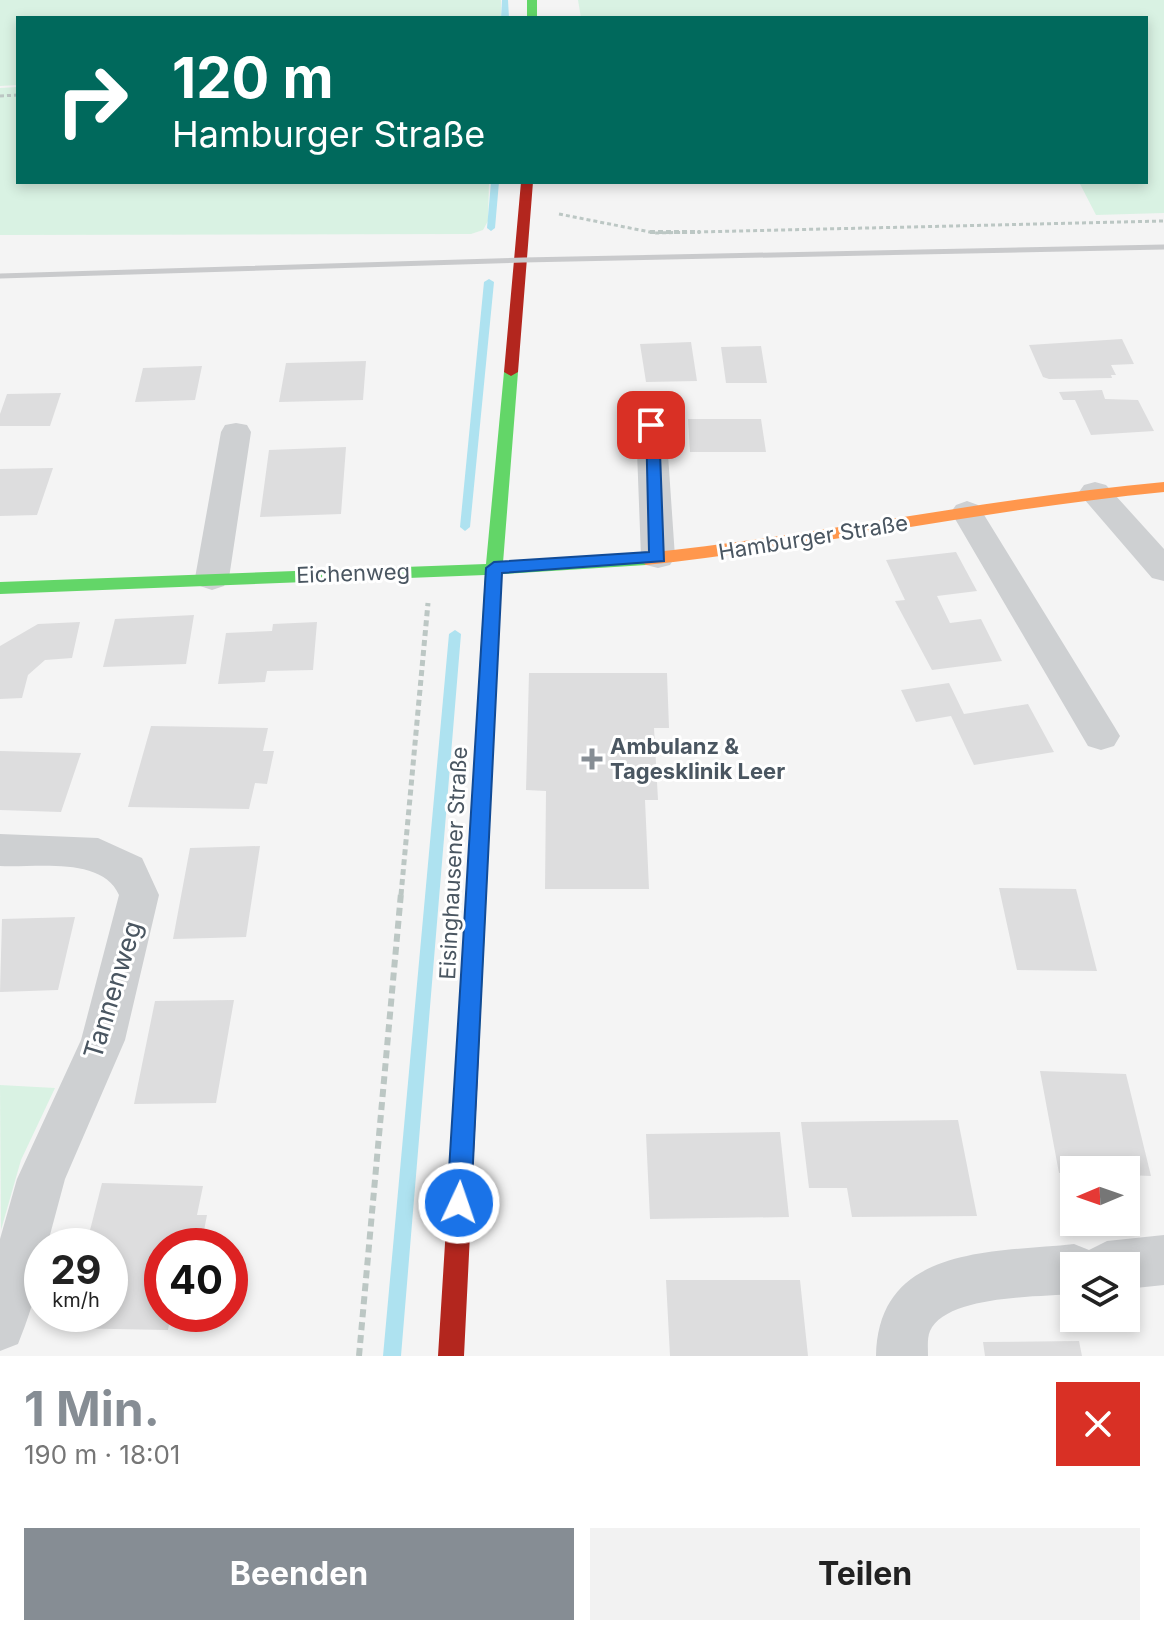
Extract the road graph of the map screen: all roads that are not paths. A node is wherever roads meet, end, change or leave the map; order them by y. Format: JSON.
{"nodes":[{"id":1,"x":527,"y":184,"type":"edge"},
{"id":2,"x":651,"y":425,"type":"dead end"},
{"id":3,"x":236,"y":432,"type":"dead end"},
{"id":4,"x":1164,"y":487,"type":"edge"},
{"id":5,"x":1095,"y":492,"type":"junction"},
{"id":6,"x":967,"y":512,"type":"junction"},
{"id":7,"x":658,"y":557,"type":"junction"},
{"id":8,"x":494,"y":568,"type":"junction"},
{"id":9,"x":1164,"y":570,"type":"edge"},
{"id":10,"x":212,"y":578,"type":"junction"},
{"id":11,"x":0,"y":588,"type":"edge"},
{"id":12,"x":1101,"y":736,"type":"dead end"},
{"id":13,"x":0,"y":850,"type":"edge"},
{"id":14,"x":1164,"y":1260,"type":"edge"},
{"id":15,"x":1140,"y":1263,"type":"edge"},
{"id":16,"x":1060,"y":1270,"type":"edge"},
{"id":17,"x":0,"y":1326,"type":"edge"},
{"id":18,"x":451,"y":1356,"type":"edge"},
{"id":19,"x":902,"y":1356,"type":"edge"}],
"edges":[{"from":1,"to":8,"type":"street","name":"Eisinghausener Straße"},
{"from":2,"to":7,"type":"street"},
{"from":3,"to":10,"type":"street"},
{"from":4,"to":5,"type":"street","name":"Hamburger Straße"},
{"from":5,"to":6,"type":"street","name":"Hamburger Straße"},
{"from":5,"to":9,"type":"street"},
{"from":6,"to":7,"type":"street","name":"Hamburger Straße"},
{"from":6,"to":12,"type":"street"},
{"from":7,"to":8,"type":"street","name":"Hamburger Straße"},
{"from":8,"to":10,"type":"street","name":"Eichenweg"},
{"from":8,"to":18,"type":"street","name":"Eisinghausener Straße"},
{"from":10,"to":11,"type":"street","name":"Eichenweg"},
{"from":13,"to":17,"type":"street","name":"Tannenweg"},
{"from":14,"to":15,"type":"street"},
{"from":16,"to":19,"type":"street"}]}
